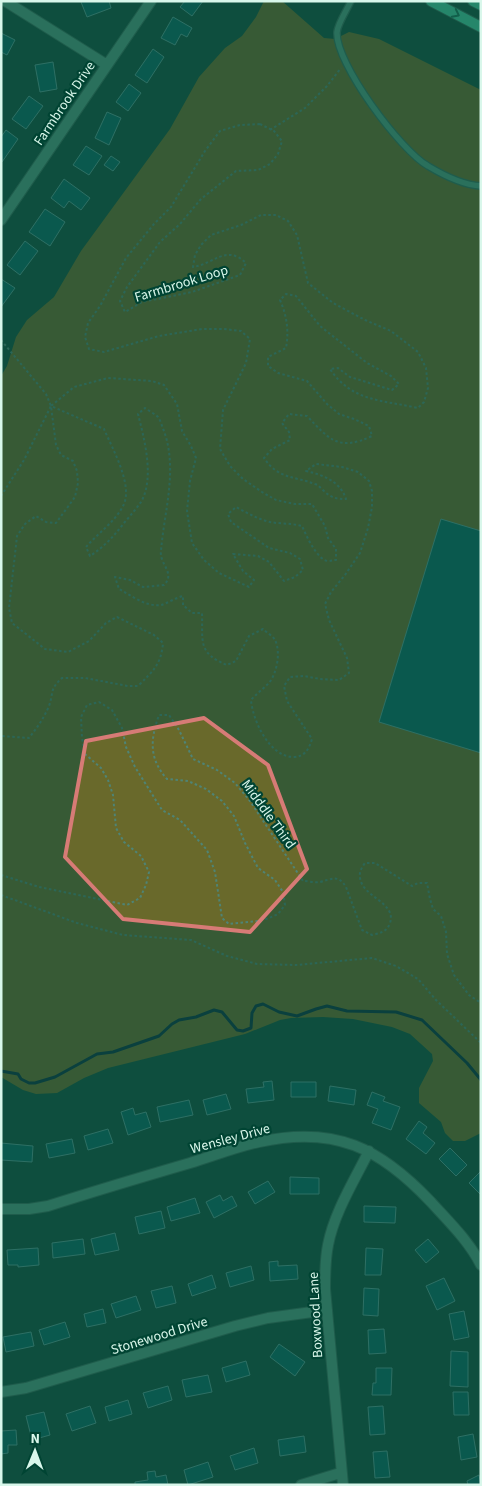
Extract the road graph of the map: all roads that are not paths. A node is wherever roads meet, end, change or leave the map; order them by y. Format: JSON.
{"nodes":[{"id":1,"x":5,"y":1,"type":"edge"},
{"id":2,"x":151,"y":1,"type":"edge"},
{"id":3,"x":351,"y":1,"type":"edge"},
{"id":4,"x":431,"y":1,"type":"edge"},
{"id":5,"x":473,"y":1,"type":"edge"},
{"id":6,"x":481,"y":5,"type":"edge"},
{"id":7,"x":481,"y":27,"type":"edge"},
{"id":8,"x":107,"y":65,"type":"junction"},
{"id":9,"x":481,"y":186,"type":"edge"},
{"id":10,"x":1,"y":220,"type":"edge"},
{"id":11,"x":369,"y":1151,"type":"junction"},
{"id":12,"x":1,"y":1209,"type":"edge"},
{"id":13,"x":481,"y":1265,"type":"edge"},
{"id":14,"x":327,"y":1310,"type":"junction"},
{"id":15,"x":1,"y":1392,"type":"edge"},
{"id":16,"x":340,"y":1473,"type":"junction"},
{"id":17,"x":301,"y":1485,"type":"edge"},
{"id":18,"x":343,"y":1485,"type":"edge"}],
"edges":[{"from":1,"to":8,"type":"street"},
{"from":2,"to":8,"type":"street","name":"Farmbrook Drive"},
{"from":3,"to":9,"type":"lane"},
{"from":4,"to":7,"type":"main road","one_way":true},
{"from":5,"to":6,"type":"main road"},
{"from":8,"to":10,"type":"street","name":"Farmbrook Drive"},
{"from":11,"to":12,"type":"street","name":"Wensley Drive"},
{"from":11,"to":13,"type":"street","name":"Wensley Drive"},
{"from":11,"to":14,"type":"street","name":"Boxwood Lane"},
{"from":14,"to":15,"type":"street","name":"Stonewood Drive"},
{"from":14,"to":16,"type":"street","name":"Boxwood Lane"},
{"from":16,"to":17,"type":"street"},
{"from":16,"to":18,"type":"street","name":"Boxwood Lane"}]}
